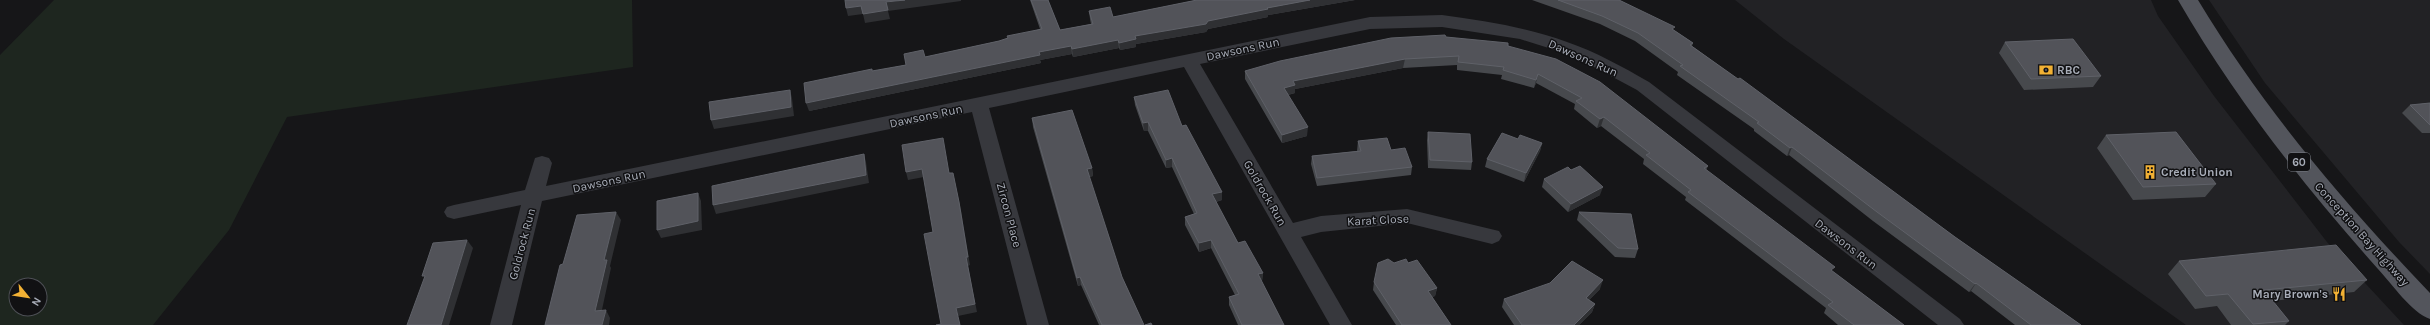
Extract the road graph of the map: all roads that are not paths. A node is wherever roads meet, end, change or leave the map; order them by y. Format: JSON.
{"nodes":[{"id":1,"x":2188,"y":0,"type":"edge"},
{"id":2,"x":1189,"y":60,"type":"junction"},
{"id":3,"x":979,"y":105,"type":"junction"},
{"id":4,"x":542,"y":163,"type":"dead end"},
{"id":5,"x":535,"y":196,"type":"junction"},
{"id":6,"x":454,"y":212,"type":"dead end"},
{"id":7,"x":1288,"y":232,"type":"junction"},
{"id":8,"x":1492,"y":236,"type":"dead end"},
{"id":9,"x":2430,"y":309,"type":"edge"},
{"id":10,"x":501,"y":325,"type":"edge"},
{"id":11,"x":1038,"y":325,"type":"edge"},
{"id":12,"x":1341,"y":325,"type":"edge"},
{"id":13,"x":1953,"y":325,"type":"edge"}],
"edges":[{"from":1,"to":9,"type":"main road","name":"Conception Bay Highway","number":"60"},
{"from":2,"to":3,"type":"street","name":"Dawsons Run"},
{"from":2,"to":7,"type":"street","name":"Goldrock Run"},
{"from":2,"to":13,"type":"street","name":"Dawsons Run"},
{"from":3,"to":5,"type":"street","name":"Dawsons Run"},
{"from":3,"to":11,"type":"street","name":"Zircon Place"},
{"from":4,"to":5,"type":"street","name":"Goldrock Run"},
{"from":5,"to":6,"type":"street","name":"Dawsons Run"},
{"from":5,"to":10,"type":"street","name":"Goldrock Run"},
{"from":7,"to":8,"type":"street","name":"Karat Close"},
{"from":7,"to":12,"type":"street","name":"Goldrock Run"}]}
